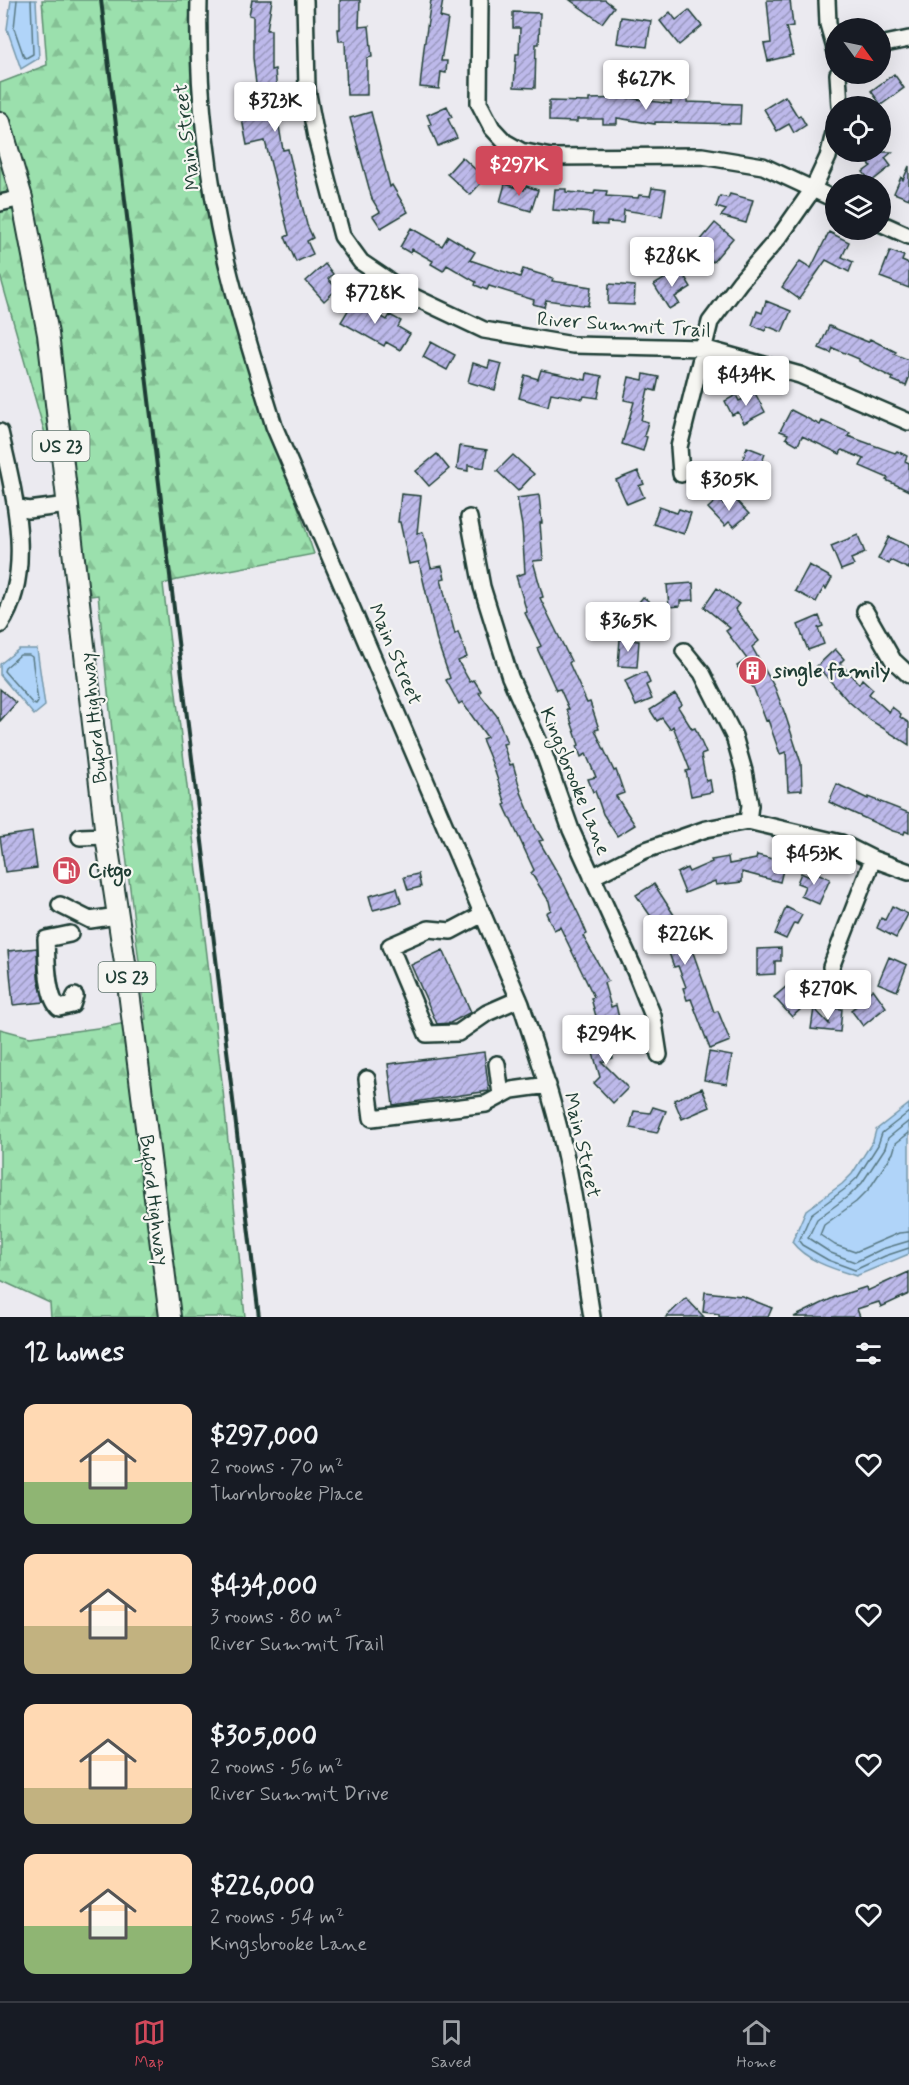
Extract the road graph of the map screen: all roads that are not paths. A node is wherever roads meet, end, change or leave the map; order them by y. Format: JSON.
{"nodes":[{"id":1,"x":199,"y":0,"type":"edge"},
{"id":2,"x":305,"y":0,"type":"edge"},
{"id":3,"x":480,"y":0,"type":"edge"},
{"id":4,"x":827,"y":0,"type":"edge"},
{"id":5,"x":828,"y":18,"type":"edge"},
{"id":6,"x":909,"y":39,"type":"edge"},
{"id":7,"x":891,"y":43,"type":"edge"},
{"id":8,"x":0,"y":122,"type":"edge"},
{"id":9,"x":826,"y":162,"type":"edge"},
{"id":10,"x":813,"y":189,"type":"junction"},
{"id":11,"x":825,"y":195,"type":"edge"},
{"id":12,"x":22,"y":198,"type":"junction"},
{"id":13,"x":0,"y":203,"type":"edge"},
{"id":14,"x":891,"y":228,"type":"edge"},
{"id":15,"x":909,"y":236,"type":"edge"},
{"id":16,"x":703,"y":348,"type":"junction"},
{"id":17,"x":909,"y":422,"type":"edge"},
{"id":18,"x":0,"y":432,"type":"edge"},
{"id":19,"x":681,"y":474,"type":"dead end"},
{"id":20,"x":68,"y":505,"type":"junction"},
{"id":21,"x":16,"y":507,"type":"junction"},
{"id":22,"x":469,"y":518,"type":"dead end"},
{"id":23,"x":865,"y":611,"type":"dead end"},
{"id":24,"x":0,"y":625,"type":"edge"},
{"id":25,"x":684,"y":651,"type":"dead end"},
{"id":26,"x":909,"y":675,"type":"edge"},
{"id":27,"x":748,"y":821,"type":"junction"},
{"id":28,"x":80,"y":837,"type":"dead end"},
{"id":29,"x":106,"y":837,"type":"junction"},
{"id":30,"x":873,"y":859,"type":"junction"},
{"id":31,"x":909,"y":872,"type":"edge"},
{"id":32,"x":592,"y":877,"type":"junction"},
{"id":33,"x":60,"y":905,"type":"dead end"},
{"id":34,"x":483,"y":914,"type":"junction"},
{"id":35,"x":117,"y":916,"type":"junction"},
{"id":36,"x":90,"y":920,"type":"junction"},
{"id":37,"x":831,"y":967,"type":"dead end"},
{"id":38,"x":75,"y":996,"type":"dead end"},
{"id":39,"x":519,"y":999,"type":"junction"},
{"id":40,"x":659,"y":1055,"type":"dead end"},
{"id":41,"x":497,"y":1064,"type":"dead end"},
{"id":42,"x":368,"y":1079,"type":"dead end"},
{"id":43,"x":548,"y":1085,"type":"junction"},
{"id":44,"x":501,"y":1095,"type":"junction"},
{"id":45,"x":170,"y":1317,"type":"edge"},
{"id":46,"x":592,"y":1317,"type":"edge"}],
"edges":[{"from":1,"to":34,"type":"street","name":"Main Street"},
{"from":2,"to":16,"type":"street","name":"River Summit Trail"},
{"from":3,"to":10,"type":"street"},
{"from":4,"to":5,"type":"street"},
{"from":6,"to":7,"type":"street"},
{"from":8,"to":12,"type":"main road","name":"Buford Highway","number":"US 23"},
{"from":9,"to":10,"type":"street"},
{"from":10,"to":11,"type":"street"},
{"from":10,"to":16,"type":"street"},
{"from":12,"to":13,"type":"street"},
{"from":12,"to":20,"type":"main road","name":"Buford Highway","number":"US 23"},
{"from":14,"to":15,"type":"street"},
{"from":16,"to":17,"type":"street","name":"River Summit Trail"},
{"from":16,"to":19,"type":"street"},
{"from":18,"to":21,"type":"street"},
{"from":20,"to":21,"type":"street"},
{"from":20,"to":29,"type":"main road","name":"Buford Highway","number":"US 23"},
{"from":21,"to":24,"type":"street"},
{"from":22,"to":32,"type":"street","name":"Kingsbrooke Lane"},
{"from":23,"to":26,"type":"street"},
{"from":25,"to":27,"type":"street"},
{"from":27,"to":30,"type":"street"},
{"from":27,"to":32,"type":"street"},
{"from":28,"to":29,"type":"street"},
{"from":29,"to":35,"type":"main road","name":"Buford Highway","number":"US 23"},
{"from":30,"to":31,"type":"street"},
{"from":30,"to":37,"type":"street"},
{"from":32,"to":40,"type":"street","name":"Kingsbrooke Lane"},
{"from":33,"to":36,"type":"street"},
{"from":34,"to":39,"type":"street","name":"Main Street"},
{"from":34,"to":39,"type":"street"},
{"from":35,"to":36,"type":"street"},
{"from":35,"to":45,"type":"main road","name":"Buford Highway","number":"US 23"},
{"from":36,"to":38,"type":"street"},
{"from":39,"to":43,"type":"street","name":"Main Street"},
{"from":41,"to":44,"type":"street"},
{"from":42,"to":44,"type":"street"},
{"from":43,"to":44,"type":"street"},
{"from":43,"to":46,"type":"street","name":"Main Street"}]}
